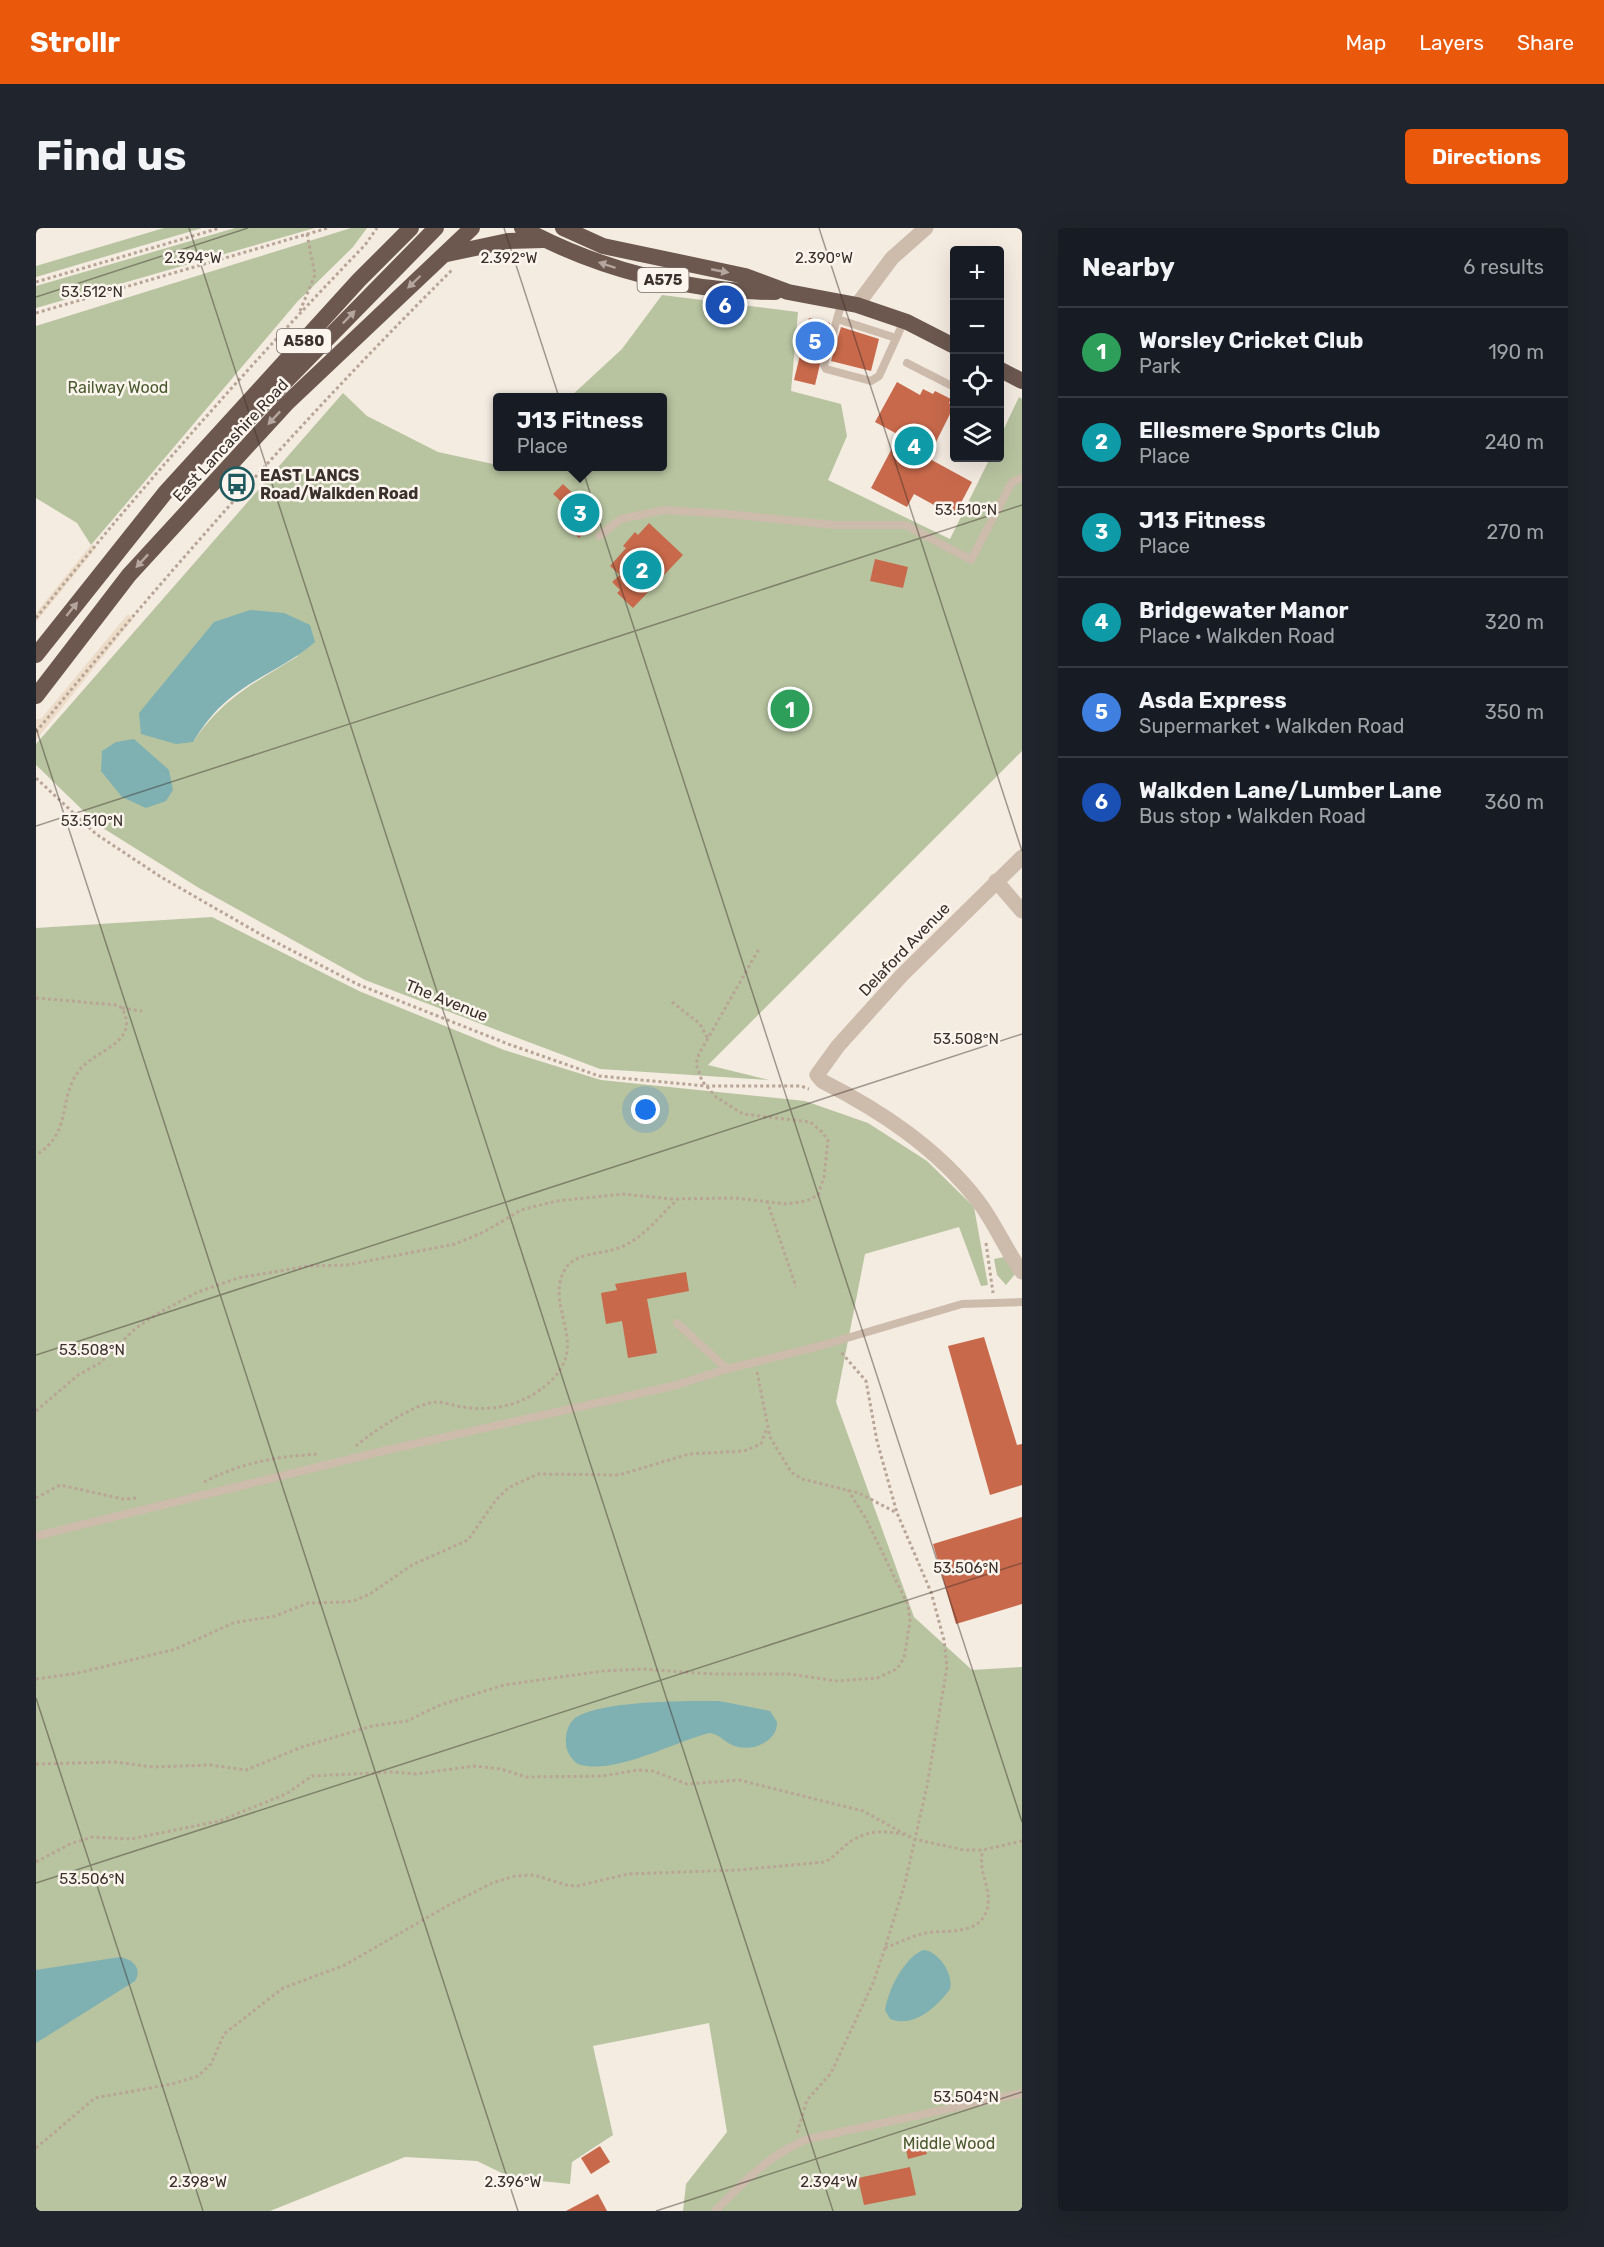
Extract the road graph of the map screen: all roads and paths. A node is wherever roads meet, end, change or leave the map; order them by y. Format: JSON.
{"nodes":[{"id":1,"x":220,"y":228,"type":"edge"},
{"id":2,"x":328,"y":228,"type":"edge"},
{"id":3,"x":377,"y":228,"type":"edge"},
{"id":4,"x":411,"y":228,"type":"edge"},
{"id":5,"x":436,"y":228,"type":"edge"},
{"id":6,"x":472,"y":228,"type":"edge"},
{"id":7,"x":522,"y":228,"type":"edge"},
{"id":8,"x":563,"y":228,"type":"edge"},
{"id":9,"x":926,"y":228,"type":"edge"},
{"id":10,"x":307,"y":234,"type":"junction"},
{"id":11,"x":544,"y":240,"type":"junction"},
{"id":12,"x":441,"y":256,"type":"junction"},
{"id":13,"x":460,"y":263,"type":"dead end"},
{"id":14,"x":36,"y":282,"type":"edge"},
{"id":15,"x":788,"y":292,"type":"junction"},
{"id":16,"x":849,"y":303,"type":"junction"},
{"id":17,"x":300,"y":312,"type":"junction"},
{"id":18,"x":36,"y":313,"type":"edge"},
{"id":19,"x":837,"y":320,"type":"junction"},
{"id":20,"x":904,"y":321,"type":"junction"},
{"id":21,"x":896,"y":338,"type":"junction"},
{"id":22,"x":950,"y":344,"type":"edge"},
{"id":23,"x":907,"y":363,"type":"dead end"},
{"id":24,"x":1004,"y":372,"type":"edge"},
{"id":25,"x":1022,"y":381,"type":"edge"},
{"id":26,"x":950,"y":385,"type":"edge"},
{"id":27,"x":199,"y":456,"type":"junction"},
{"id":28,"x":1022,"y":478,"type":"edge"},
{"id":29,"x":599,"y":536,"type":"dead end"},
{"id":30,"x":36,"y":618,"type":"edge"},
{"id":31,"x":36,"y":655,"type":"edge"},
{"id":32,"x":36,"y":696,"type":"edge"},
{"id":33,"x":36,"y":732,"type":"edge"},
{"id":34,"x":36,"y":778,"type":"edge"},
{"id":35,"x":1022,"y":857,"type":"edge"},
{"id":36,"x":996,"y":881,"type":"junction"},
{"id":37,"x":1022,"y":911,"type":"edge"},
{"id":38,"x":760,"y":947,"type":"dead end"},
{"id":39,"x":36,"y":998,"type":"edge"},
{"id":40,"x":672,"y":1002,"type":"dead end"},
{"id":41,"x":122,"y":1008,"type":"junction"},
{"id":42,"x":142,"y":1011,"type":"dead end"},
{"id":43,"x":708,"y":1039,"type":"junction"},
{"id":44,"x":706,"y":1086,"type":"junction"},
{"id":45,"x":812,"y":1090,"type":"dead end"},
{"id":46,"x":36,"y":1155,"type":"edge"},
{"id":47,"x":677,"y":1199,"type":"junction"},
{"id":48,"x":766,"y":1200,"type":"junction"},
{"id":49,"x":984,"y":1235,"type":"dead end"},
{"id":50,"x":1022,"y":1272,"type":"edge"},
{"id":51,"x":796,"y":1287,"type":"dead end"},
{"id":52,"x":992,"y":1301,"type":"junction"},
{"id":53,"x":1022,"y":1302,"type":"edge"},
{"id":54,"x":677,"y":1323,"type":"dead end"},
{"id":55,"x":833,"y":1342,"type":"junction"},
{"id":56,"x":755,"y":1363,"type":"junction"},
{"id":57,"x":727,"y":1369,"type":"junction"},
{"id":58,"x":36,"y":1410,"type":"edge"},
{"id":59,"x":767,"y":1428,"type":"junction"},
{"id":60,"x":352,"y":1449,"type":"dead end"},
{"id":61,"x":326,"y":1454,"type":"dead end"},
{"id":62,"x":195,"y":1486,"type":"dead end"},
{"id":63,"x":848,"y":1490,"type":"junction"},
{"id":64,"x":145,"y":1497,"type":"dead end"},
{"id":65,"x":36,"y":1498,"type":"edge"},
{"id":66,"x":897,"y":1513,"type":"junction"},
{"id":67,"x":36,"y":1536,"type":"edge"},
{"id":68,"x":36,"y":1679,"type":"edge"},
{"id":69,"x":36,"y":1764,"type":"edge"},
{"id":70,"x":914,"y":1839,"type":"junction"},
{"id":71,"x":1022,"y":1841,"type":"edge"},
{"id":72,"x":983,"y":1850,"type":"junction"},
{"id":73,"x":36,"y":1862,"type":"edge"},
{"id":74,"x":885,"y":1948,"type":"junction"},
{"id":75,"x":1022,"y":2093,"type":"edge"},
{"id":76,"x":792,"y":2145,"type":"junction"},
{"id":77,"x":36,"y":2148,"type":"edge"},
{"id":78,"x":715,"y":2211,"type":"edge"}],
"edges":[{"from":1,"to":14,"type":"path"},
{"from":2,"to":10,"type":"path"},
{"from":3,"to":17,"type":"path"},
{"from":4,"to":27,"type":"highway","name":"East Lancashire Road","number":"A580"},
{"from":27,"to":5,"type":"highway","one_way":true},
{"from":6,"to":12,"type":"highway","name":"East Lancashire Road","number":"A580"},
{"from":7,"to":11,"type":"highway","number":"A575"},
{"from":8,"to":15,"type":"highway","number":"A575","one_way":true},
{"from":9,"to":16,"type":"street"},
{"from":10,"to":17,"type":"path"},
{"from":10,"to":18,"type":"path"},
{"from":11,"to":12,"type":"highway"},
{"from":15,"to":11,"type":"highway","number":"A575","one_way":true},
{"from":12,"to":32,"type":"highway","name":"East Lancashire Road","number":"A580","one_way":true},
{"from":13,"to":33,"type":"path"},
{"from":15,"to":16,"type":"highway","number":"A575"},
{"from":16,"to":19,"type":"lane"},
{"from":16,"to":20,"type":"highway","number":"A575"},
{"from":17,"to":30,"type":"path"},
{"from":19,"to":21,"type":"lane"},
{"from":19,"to":21,"type":"lane"},
{"from":20,"to":21,"type":"lane"},
{"from":20,"to":22,"type":"highway","number":"A575"},
{"from":23,"to":26,"type":"lane"},
{"from":24,"to":25,"type":"highway"},
{"from":31,"to":27,"type":"highway","name":"East Lancashire Road","number":"A580","one_way":true},
{"from":28,"to":29,"type":"lane"},
{"from":34,"to":44,"type":"path","name":"The Avenue"},
{"from":35,"to":36,"type":"street","name":"Delaford Avenue"},
{"from":36,"to":37,"type":"street"},
{"from":36,"to":50,"type":"street","name":"Delaford Avenue"},
{"from":38,"to":43,"type":"path"},
{"from":39,"to":41,"type":"path"},
{"from":40,"to":43,"type":"path"},
{"from":41,"to":42,"type":"path"},
{"from":41,"to":46,"type":"path"},
{"from":43,"to":44,"type":"path"},
{"from":44,"to":45,"type":"path","name":"The Avenue"},
{"from":44,"to":48,"type":"path"},
{"from":47,"to":48,"type":"path"},
{"from":47,"to":58,"type":"path"},
{"from":47,"to":60,"type":"path"},
{"from":48,"to":51,"type":"path"},
{"from":49,"to":52,"type":"path"},
{"from":52,"to":53,"type":"lane"},
{"from":52,"to":55,"type":"lane"},
{"from":54,"to":57,"type":"lane"},
{"from":55,"to":56,"type":"lane"},
{"from":55,"to":66,"type":"path"},
{"from":56,"to":57,"type":"lane"},
{"from":56,"to":59,"type":"path"},
{"from":57,"to":67,"type":"lane"},
{"from":59,"to":63,"type":"path"},
{"from":59,"to":68,"type":"path"},
{"from":61,"to":62,"type":"path"},
{"from":63,"to":66,"type":"path"},
{"from":63,"to":69,"type":"path"},
{"from":64,"to":65,"type":"path"},
{"from":66,"to":70,"type":"path"},
{"from":70,"to":72,"type":"path"},
{"from":70,"to":73,"type":"path"},
{"from":70,"to":74,"type":"path"},
{"from":70,"to":77,"type":"path"},
{"from":71,"to":72,"type":"path"},
{"from":72,"to":74,"type":"path"},
{"from":74,"to":76,"type":"path"},
{"from":75,"to":76,"type":"lane"},
{"from":76,"to":78,"type":"lane"}]}
